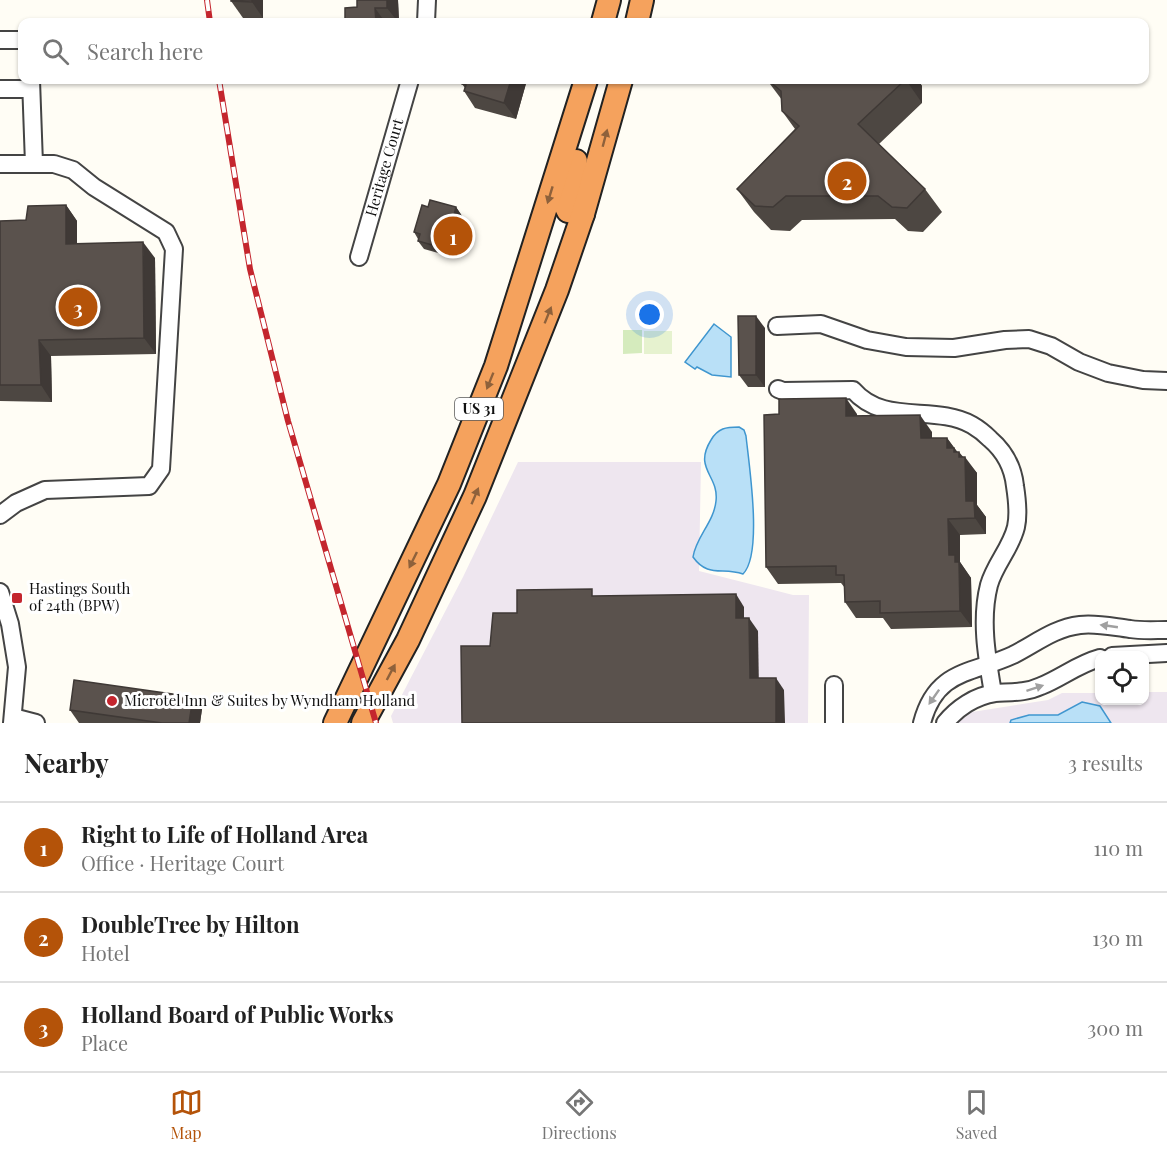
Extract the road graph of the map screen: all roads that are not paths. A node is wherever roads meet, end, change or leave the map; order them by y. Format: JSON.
{"nodes":[{"id":1,"x":427,"y":0,"type":"edge"},
{"id":2,"x":609,"y":0,"type":"edge"},
{"id":3,"x":642,"y":0,"type":"edge"},
{"id":4,"x":426,"y":18,"type":"edge"},
{"id":5,"x":604,"y":18,"type":"edge"},
{"id":6,"x":638,"y":18,"type":"edge"},
{"id":7,"x":0,"y":40,"type":"edge"},
{"id":8,"x":18,"y":40,"type":"edge"},
{"id":9,"x":31,"y":84,"type":"edge"},
{"id":10,"x":409,"y":84,"type":"edge"},
{"id":11,"x":585,"y":84,"type":"edge"},
{"id":12,"x":596,"y":84,"type":"edge"},
{"id":13,"x":620,"y":84,"type":"edge"},
{"id":14,"x":0,"y":89,"type":"edge"},
{"id":15,"x":0,"y":164,"type":"edge"},
{"id":16,"x":34,"y":164,"type":"junction"},
{"id":17,"x":583,"y":214,"type":"junction"},
{"id":18,"x":359,"y":257,"type":"dead end"},
{"id":19,"x":777,"y":326,"type":"dead end"},
{"id":20,"x":1167,"y":381,"type":"edge"},
{"id":21,"x":778,"y":389,"type":"dead end"},
{"id":22,"x":0,"y":515,"type":"edge"},
{"id":23,"x":0,"y":592,"type":"edge"},
{"id":24,"x":4,"y":618,"type":"edge"},
{"id":25,"x":1167,"y":630,"type":"edge"},
{"id":26,"x":1167,"y":653,"type":"edge"},
{"id":27,"x":1149,"y":654,"type":"edge"},
{"id":28,"x":1095,"y":660,"type":"edge"},
{"id":29,"x":988,"y":663,"type":"junction"},
{"id":30,"x":834,"y":684,"type":"dead end"},
{"id":31,"x":993,"y":693,"type":"junction"},
{"id":32,"x":12,"y":720,"type":"edge"},
{"id":33,"x":36,"y":723,"type":"edge"},
{"id":34,"x":335,"y":723,"type":"edge"},
{"id":35,"x":363,"y":723,"type":"edge"},
{"id":36,"x":834,"y":723,"type":"edge"},
{"id":37,"x":922,"y":723,"type":"edge"},
{"id":38,"x":945,"y":723,"type":"edge"}],
"edges":[{"from":1,"to":4,"type":"street"},
{"from":2,"to":5,"type":"highway"},
{"from":3,"to":6,"type":"highway"},
{"from":7,"to":8,"type":"street"},
{"from":9,"to":14,"type":"street"},
{"from":9,"to":16,"type":"street"},
{"from":10,"to":18,"type":"street","name":"Heritage Court"},
{"from":11,"to":34,"type":"highway","number":"US 31","one_way":true},
{"from":12,"to":17,"type":"highway"},
{"from":17,"to":13,"type":"highway","number":"US 31","one_way":true},
{"from":15,"to":16,"type":"street"},
{"from":16,"to":22,"type":"street"},
{"from":35,"to":17,"type":"highway","number":"US 31","one_way":true},
{"from":19,"to":20,"type":"street"},
{"from":21,"to":29,"type":"street"},
{"from":23,"to":24,"type":"street"},
{"from":24,"to":32,"type":"street"},
{"from":25,"to":29,"type":"street","one_way":true},
{"from":26,"to":27,"type":"street"},
{"from":31,"to":28,"type":"street","one_way":true},
{"from":29,"to":31,"type":"street"},
{"from":29,"to":37,"type":"street","one_way":true},
{"from":30,"to":36,"type":"street"},
{"from":31,"to":38,"type":"street"},
{"from":32,"to":33,"type":"street"}]}
